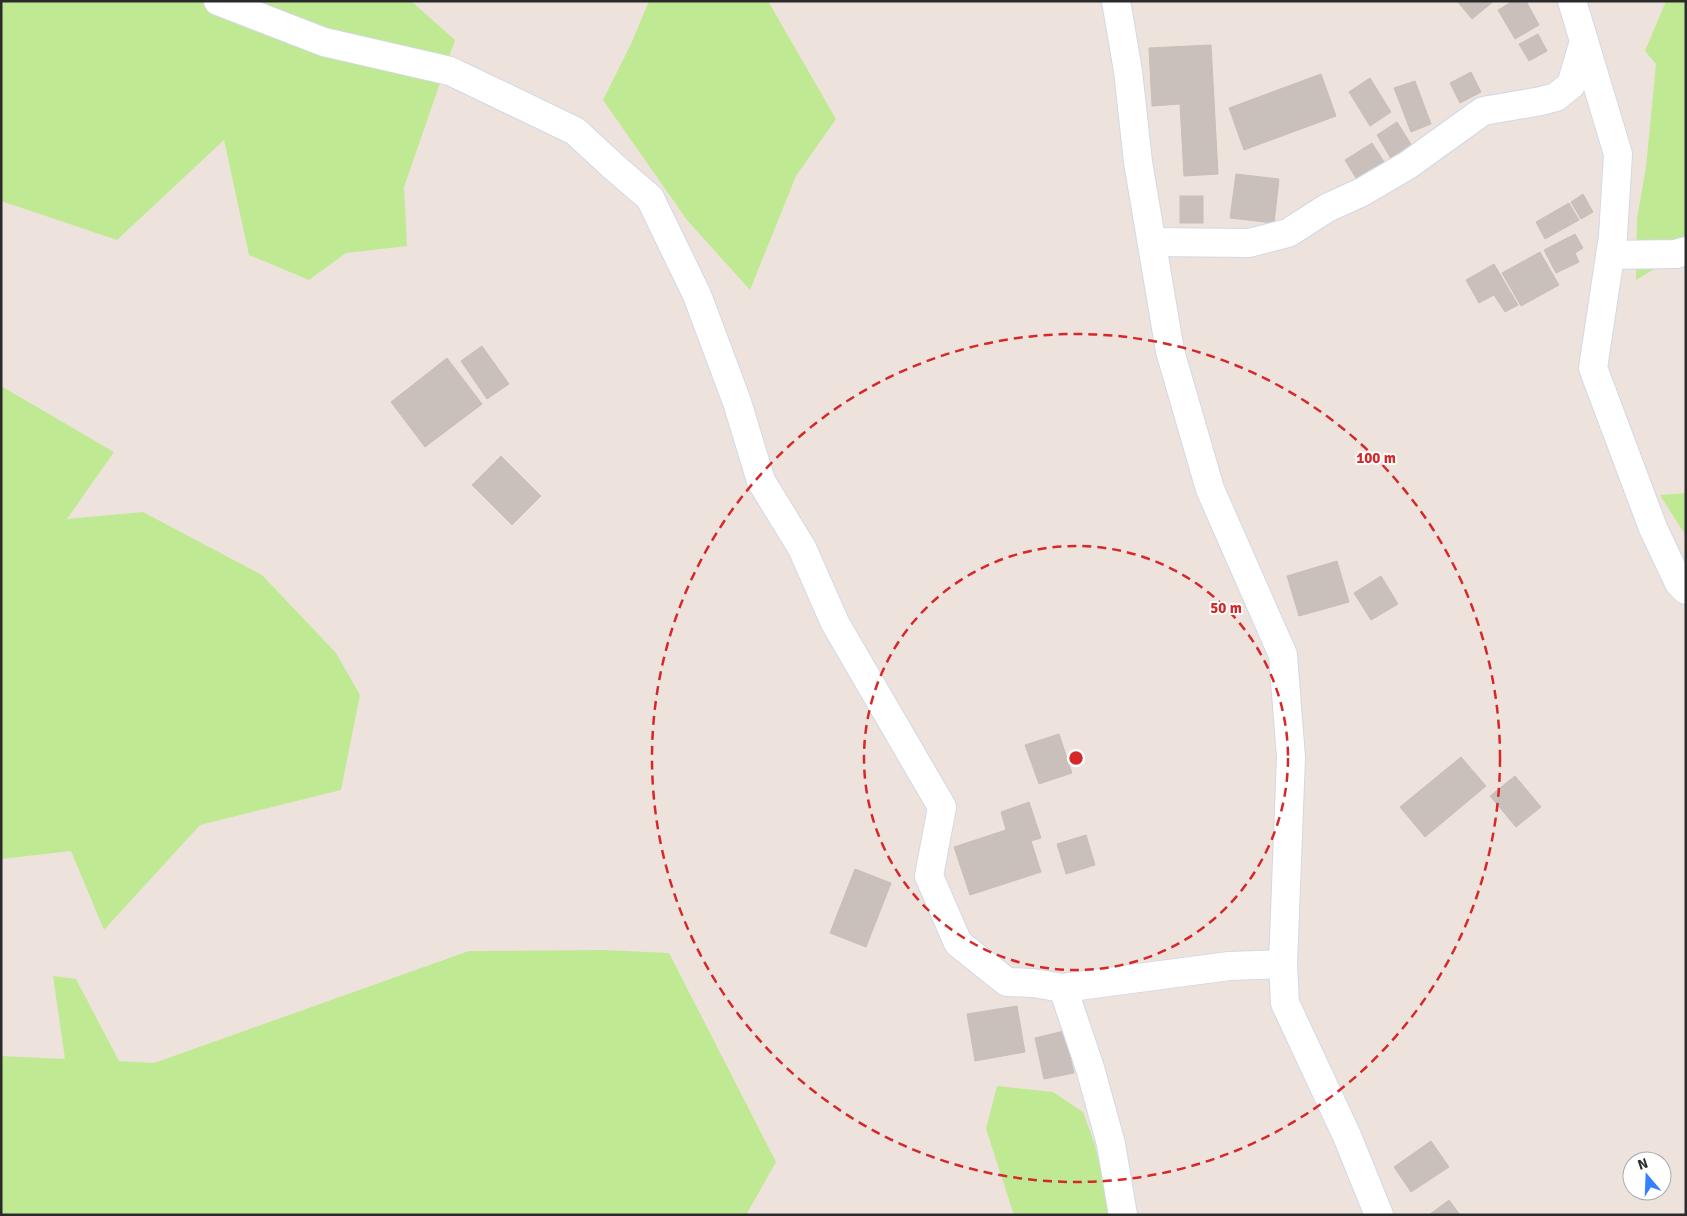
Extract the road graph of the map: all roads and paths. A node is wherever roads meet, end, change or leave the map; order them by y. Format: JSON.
{"nodes":[{"id":1,"x":218,"y":1,"type":"edge"},
{"id":2,"x":1116,"y":1,"type":"edge"},
{"id":3,"x":1572,"y":1,"type":"edge"},
{"id":4,"x":1584,"y":41,"type":"junction"},
{"id":5,"x":1152,"y":242,"type":"junction"},
{"id":6,"x":1686,"y":251,"type":"edge"},
{"id":7,"x":1610,"y":255,"type":"junction"},
{"id":8,"x":1686,"y":590,"type":"edge"},
{"id":9,"x":1283,"y":964,"type":"junction"},
{"id":10,"x":1063,"y":988,"type":"junction"},
{"id":11,"x":1123,"y":1215,"type":"edge"},
{"id":12,"x":1379,"y":1215,"type":"edge"}],
"edges":[{"from":1,"to":10,"type":"street"},
{"from":2,"to":5,"type":"street"},
{"from":3,"to":4,"type":"street"},
{"from":4,"to":5,"type":"street"},
{"from":4,"to":7,"type":"street"},
{"from":5,"to":9,"type":"street"},
{"from":6,"to":7,"type":"street"},
{"from":7,"to":8,"type":"street"},
{"from":9,"to":10,"type":"street"},
{"from":9,"to":12,"type":"street"},
{"from":10,"to":11,"type":"street"}]}
